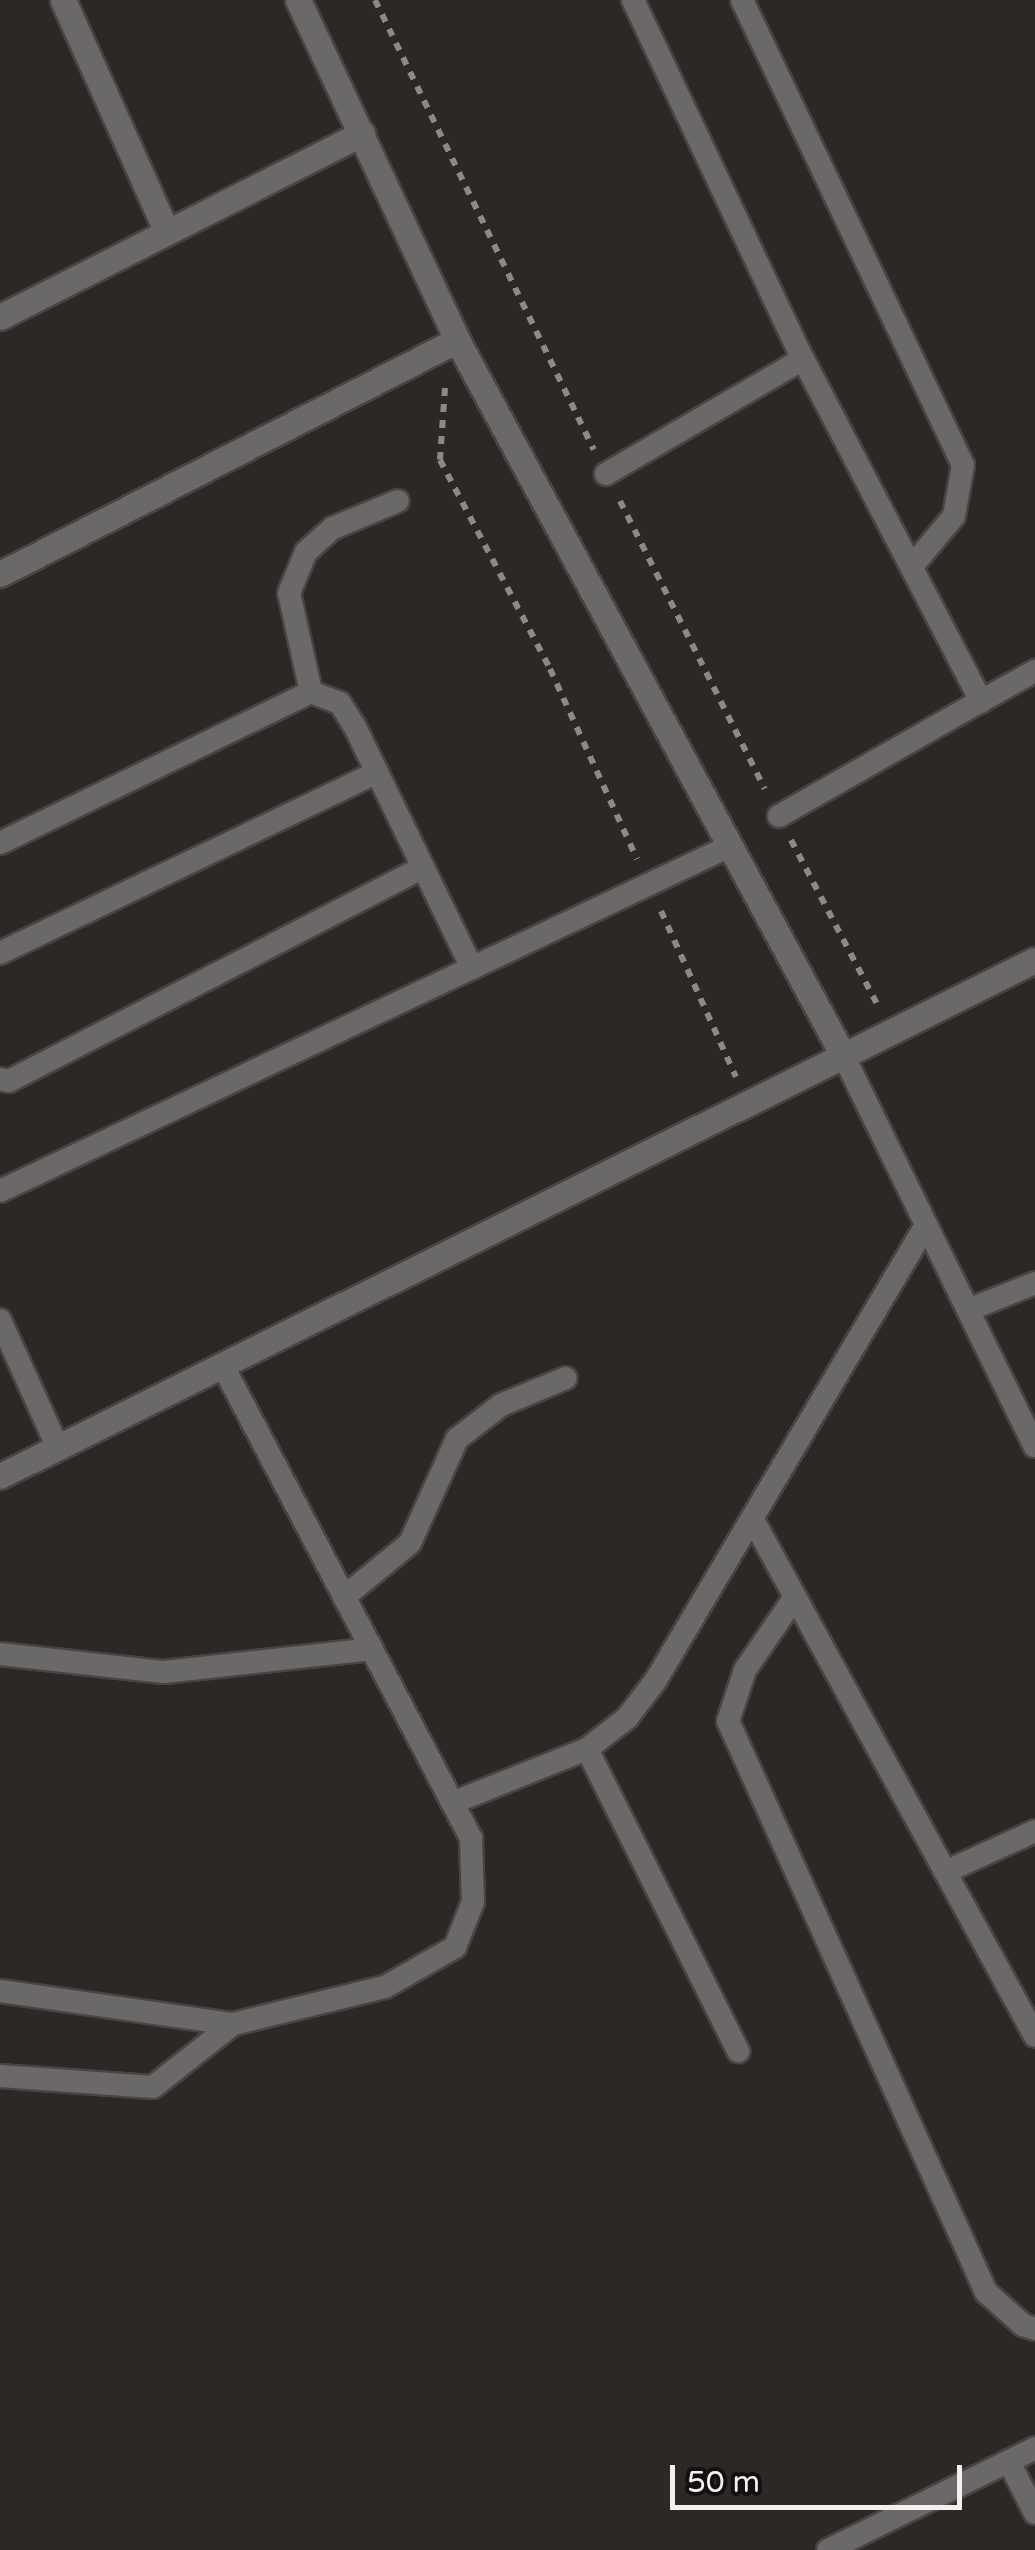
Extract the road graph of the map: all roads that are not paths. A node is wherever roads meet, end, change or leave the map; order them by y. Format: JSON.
{"nodes":[{"id":1,"x":63,"y":0,"type":"edge"},
{"id":2,"x":298,"y":0,"type":"edge"},
{"id":3,"x":633,"y":0,"type":"edge"},
{"id":4,"x":742,"y":0,"type":"edge"},
{"id":5,"x":362,"y":133,"type":"junction"},
{"id":6,"x":167,"y":232,"type":"junction"},
{"id":7,"x":0,"y":317,"type":"edge"},
{"id":8,"x":449,"y":344,"type":"junction"},
{"id":9,"x":802,"y":358,"type":"junction"},
{"id":10,"x":606,"y":474,"type":"road end"},
{"id":11,"x":398,"y":501,"type":"dead end"},
{"id":12,"x":912,"y":565,"type":"junction"},
{"id":13,"x":0,"y":574,"type":"edge"},
{"id":14,"x":1035,"y":671,"type":"edge"},
{"id":15,"x":311,"y":692,"type":"junction"},
{"id":16,"x":980,"y":701,"type":"junction"},
{"id":17,"x":377,"y":772,"type":"junction"},
{"id":18,"x":779,"y":816,"type":"road end"},
{"id":19,"x":2,"y":839,"type":"edge"},
{"id":20,"x":730,"y":846,"type":"junction"},
{"id":21,"x":423,"y":867,"type":"junction"},
{"id":22,"x":0,"y":954,"type":"edge"},
{"id":23,"x":1035,"y":960,"type":"edge"},
{"id":24,"x":472,"y":968,"type":"junction"},
{"id":25,"x":844,"y":1059,"type":"junction"},
{"id":26,"x":0,"y":1079,"type":"edge"},
{"id":27,"x":0,"y":1191,"type":"edge"},
{"id":28,"x":926,"y":1224,"type":"junction"},
{"id":29,"x":1035,"y":1282,"type":"edge"},
{"id":30,"x":968,"y":1310,"type":"junction"},
{"id":31,"x":0,"y":1320,"type":"edge"},
{"id":32,"x":223,"y":1366,"type":"junction"},
{"id":33,"x":566,"y":1378,"type":"dead end"},
{"id":34,"x":1035,"y":1446,"type":"edge"},
{"id":35,"x":58,"y":1448,"type":"junction"},
{"id":36,"x":0,"y":1476,"type":"edge"},
{"id":37,"x":752,"y":1518,"type":"junction"},
{"id":38,"x":344,"y":1597,"type":"junction"},
{"id":39,"x":796,"y":1597,"type":"junction"},
{"id":40,"x":372,"y":1649,"type":"junction"},
{"id":41,"x":0,"y":1654,"type":"edge"},
{"id":42,"x":587,"y":1749,"type":"junction"},
{"id":43,"x":452,"y":1802,"type":"junction"},
{"id":44,"x":1035,"y":1831,"type":"edge"},
{"id":45,"x":945,"y":1872,"type":"junction"},
{"id":46,"x":0,"y":1991,"type":"edge"},
{"id":47,"x":234,"y":2024,"type":"junction"},
{"id":48,"x":1035,"y":2036,"type":"edge"},
{"id":49,"x":738,"y":2051,"type":"dead end"},
{"id":50,"x":0,"y":2076,"type":"edge"},
{"id":51,"x":1035,"y":2329,"type":"edge"},
{"id":52,"x":1035,"y":2448,"type":"edge"},
{"id":53,"x":1009,"y":2462,"type":"junction"},
{"id":54,"x":1035,"y":2513,"type":"edge"},
{"id":55,"x":828,"y":2550,"type":"edge"}],
"edges":[{"from":1,"to":6,"type":"street"},
{"from":2,"to":5,"type":"street"},
{"from":3,"to":9,"type":"lane"},
{"from":4,"to":12,"type":"lane"},
{"from":5,"to":6,"type":"street"},
{"from":5,"to":8,"type":"street"},
{"from":6,"to":7,"type":"street"},
{"from":8,"to":13,"type":"street"},
{"from":8,"to":20,"type":"street"},
{"from":9,"to":10,"type":"lane"},
{"from":9,"to":12,"type":"lane"},
{"from":11,"to":15,"type":"lane"},
{"from":12,"to":16,"type":"lane"},
{"from":14,"to":16,"type":"lane"},
{"from":15,"to":17,"type":"lane"},
{"from":15,"to":19,"type":"lane"},
{"from":16,"to":18,"type":"lane"},
{"from":17,"to":21,"type":"lane"},
{"from":17,"to":22,"type":"lane"},
{"from":20,"to":24,"type":"lane"},
{"from":20,"to":25,"type":"street"},
{"from":21,"to":24,"type":"lane"},
{"from":21,"to":26,"type":"lane"},
{"from":23,"to":25,"type":"street"},
{"from":24,"to":27,"type":"lane"},
{"from":25,"to":28,"type":"lane"},
{"from":25,"to":32,"type":"street"},
{"from":28,"to":30,"type":"lane"},
{"from":28,"to":37,"type":"lane"},
{"from":29,"to":30,"type":"lane"},
{"from":30,"to":34,"type":"lane"},
{"from":31,"to":35,"type":"lane"},
{"from":32,"to":35,"type":"street"},
{"from":32,"to":38,"type":"lane"},
{"from":33,"to":38,"type":"lane"},
{"from":35,"to":36,"type":"street"},
{"from":37,"to":39,"type":"lane"},
{"from":37,"to":42,"type":"lane"},
{"from":38,"to":40,"type":"lane"},
{"from":39,"to":45,"type":"lane"},
{"from":39,"to":51,"type":"lane"},
{"from":40,"to":41,"type":"lane"},
{"from":40,"to":43,"type":"lane"},
{"from":42,"to":43,"type":"lane"},
{"from":42,"to":49,"type":"lane"},
{"from":43,"to":47,"type":"lane"},
{"from":44,"to":45,"type":"lane"},
{"from":45,"to":48,"type":"lane"},
{"from":46,"to":47,"type":"lane"},
{"from":47,"to":50,"type":"lane"},
{"from":52,"to":53,"type":"lane"},
{"from":53,"to":54,"type":"lane"},
{"from":53,"to":55,"type":"lane"}]}
